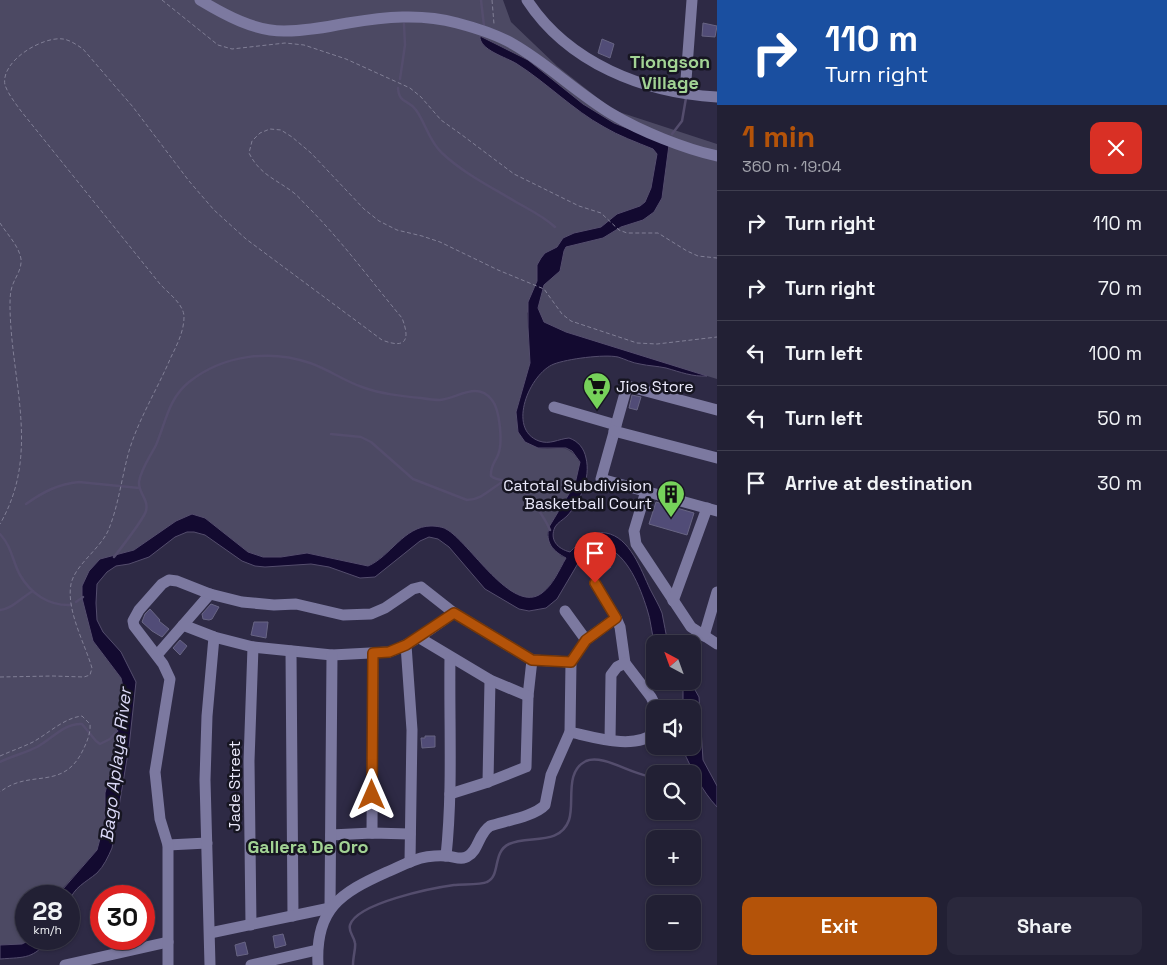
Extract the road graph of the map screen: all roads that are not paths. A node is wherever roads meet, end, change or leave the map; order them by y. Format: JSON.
{"nodes":[{"id":1,"x":200,"y":0,"type":"edge"},
{"id":2,"x":527,"y":0,"type":"edge"},
{"id":3,"x":692,"y":0,"type":"edge"},
{"id":4,"x":685,"y":93,"type":"junction"},
{"id":5,"x":717,"y":97,"type":"edge"},
{"id":6,"x":717,"y":156,"type":"edge"},
{"id":7,"x":554,"y":407,"type":"dead end"},
{"id":8,"x":717,"y":410,"type":"edge"},
{"id":9,"x":615,"y":428,"type":"junction"},
{"id":10,"x":717,"y":458,"type":"edge"},
{"id":11,"x":646,"y":492,"type":"junction"},
{"id":12,"x":712,"y":510,"type":"edge"},
{"id":13,"x":595,"y":583,"type":"dead end"},
{"id":14,"x":717,"y":592,"type":"edge"},
{"id":15,"x":210,"y":594,"type":"junction"},
{"id":16,"x":673,"y":601,"type":"junction"},
{"id":17,"x":566,"y":611,"type":"dead end"},
{"id":18,"x":454,"y":613,"type":"junction"},
{"id":19,"x":616,"y":618,"type":"junction"},
{"id":20,"x":183,"y":625,"type":"junction"},
{"id":21,"x":704,"y":636,"type":"junction"},
{"id":22,"x":214,"y":637,"type":"junction"},
{"id":23,"x":418,"y":637,"type":"junction"},
{"id":24,"x":586,"y":640,"type":"junction"},
{"id":25,"x":717,"y":644,"type":"edge"},
{"id":26,"x":406,"y":645,"type":"junction"},
{"id":27,"x":253,"y":647,"type":"junction"},
{"id":28,"x":291,"y":651,"type":"junction"},
{"id":29,"x":373,"y":653,"type":"junction"},
{"id":30,"x":157,"y":655,"type":"junction"},
{"id":31,"x":332,"y":655,"type":"junction"},
{"id":32,"x":450,"y":657,"type":"junction"},
{"id":33,"x":532,"y":660,"type":"junction"},
{"id":34,"x":571,"y":662,"type":"junction"},
{"id":35,"x":626,"y":663,"type":"junction"},
{"id":36,"x":490,"y":680,"type":"junction"},
{"id":37,"x":528,"y":696,"type":"junction"},
{"id":38,"x":652,"y":700,"type":"edge"},
{"id":39,"x":570,"y":732,"type":"junction"},
{"id":40,"x":646,"y":738,"type":"edge"},
{"id":41,"x":610,"y":740,"type":"junction"},
{"id":42,"x":488,"y":782,"type":"junction"},
{"id":43,"x":450,"y":794,"type":"junction"},
{"id":44,"x":372,"y":833,"type":"junction"},
{"id":45,"x":410,"y":834,"type":"junction"},
{"id":46,"x":331,"y":835,"type":"junction"},
{"id":47,"x":207,"y":843,"type":"junction"},
{"id":48,"x":168,"y":845,"type":"junction"},
{"id":49,"x":446,"y":856,"type":"junction"},
{"id":50,"x":410,"y":862,"type":"junction"},
{"id":51,"x":330,"y":908,"type":"junction"},
{"id":52,"x":293,"y":916,"type":"junction"},
{"id":53,"x":251,"y":924,"type":"junction"},
{"id":54,"x":210,"y":933,"type":"junction"},
{"id":55,"x":168,"y":942,"type":"junction"},
{"id":56,"x":155,"y":943,"type":"edge"},
{"id":57,"x":112,"y":950,"type":"edge"},
{"id":58,"x":317,"y":950,"type":"junction"},
{"id":59,"x":65,"y":965,"type":"edge"},
{"id":60,"x":168,"y":965,"type":"edge"},
{"id":61,"x":210,"y":965,"type":"edge"},
{"id":62,"x":251,"y":965,"type":"edge"},
{"id":63,"x":318,"y":965,"type":"edge"}],
"edges":[{"from":1,"to":6,"type":"street"},
{"from":2,"to":4,"type":"street"},
{"from":3,"to":4,"type":"street"},
{"from":4,"to":5,"type":"street"},
{"from":7,"to":9,"type":"street"},
{"from":8,"to":9,"type":"street"},
{"from":9,"to":10,"type":"street"},
{"from":9,"to":11,"type":"street"},
{"from":11,"to":12,"type":"street"},
{"from":11,"to":16,"type":"street"},
{"from":12,"to":16,"type":"street"},
{"from":13,"to":19,"type":"street"},
{"from":14,"to":21,"type":"street"},
{"from":15,"to":18,"type":"street"},
{"from":15,"to":20,"type":"street"},
{"from":15,"to":30,"type":"street"},
{"from":16,"to":21,"type":"street"},
{"from":17,"to":24,"type":"street"},
{"from":18,"to":23,"type":"street"},
{"from":18,"to":33,"type":"street"},
{"from":19,"to":24,"type":"street"},
{"from":19,"to":35,"type":"street"},
{"from":20,"to":22,"type":"street"},
{"from":20,"to":30,"type":"street"},
{"from":21,"to":25,"type":"street"},
{"from":22,"to":27,"type":"street"},
{"from":22,"to":47,"type":"street"},
{"from":23,"to":26,"type":"street"},
{"from":23,"to":32,"type":"street"},
{"from":24,"to":34,"type":"street"},
{"from":26,"to":29,"type":"street"},
{"from":26,"to":45,"type":"street"},
{"from":27,"to":28,"type":"street"},
{"from":27,"to":53,"type":"street","name":"Jade Street"},
{"from":28,"to":31,"type":"street"},
{"from":28,"to":52,"type":"street"},
{"from":29,"to":31,"type":"street"},
{"from":29,"to":44,"type":"street"},
{"from":30,"to":48,"type":"street"},
{"from":31,"to":46,"type":"street"},
{"from":32,"to":36,"type":"street"},
{"from":32,"to":43,"type":"street"},
{"from":33,"to":34,"type":"street"},
{"from":33,"to":37,"type":"street"},
{"from":34,"to":39,"type":"street"},
{"from":35,"to":38,"type":"street"},
{"from":35,"to":41,"type":"street"},
{"from":36,"to":37,"type":"street"},
{"from":36,"to":42,"type":"street"},
{"from":37,"to":42,"type":"street"},
{"from":39,"to":41,"type":"street"},
{"from":39,"to":49,"type":"street"},
{"from":40,"to":41,"type":"street"},
{"from":42,"to":43,"type":"street"},
{"from":43,"to":49,"type":"street"},
{"from":44,"to":45,"type":"street"},
{"from":44,"to":46,"type":"street"},
{"from":45,"to":50,"type":"street"},
{"from":46,"to":51,"type":"street"},
{"from":47,"to":48,"type":"street"},
{"from":47,"to":54,"type":"street"},
{"from":48,"to":55,"type":"street"},
{"from":49,"to":50,"type":"street"},
{"from":50,"to":51,"type":"street"},
{"from":51,"to":52,"type":"street"},
{"from":51,"to":58,"type":"street"},
{"from":52,"to":53,"type":"street"},
{"from":53,"to":54,"type":"street"},
{"from":54,"to":61,"type":"street"},
{"from":55,"to":56,"type":"street"},
{"from":55,"to":60,"type":"street"},
{"from":57,"to":59,"type":"street"},
{"from":58,"to":62,"type":"street"},
{"from":58,"to":63,"type":"street"}]}
